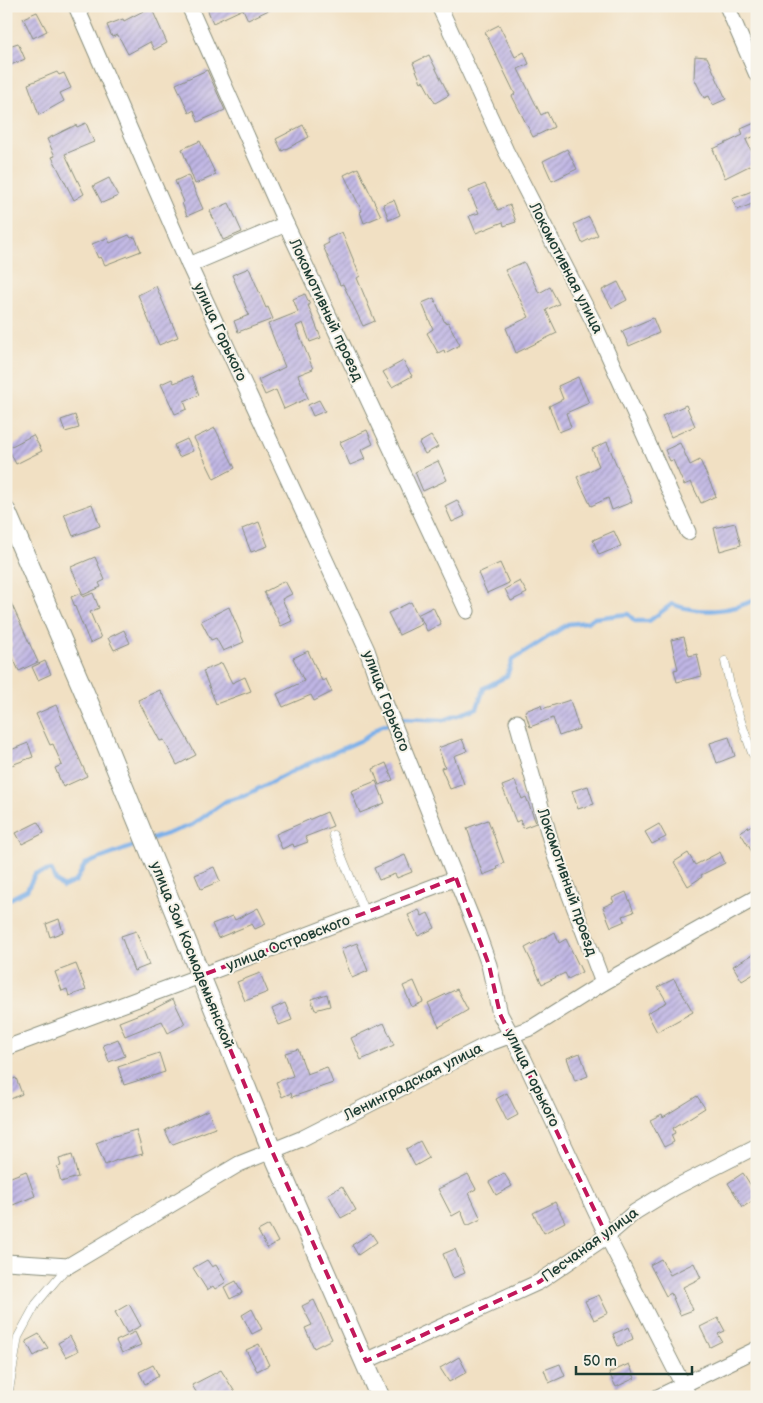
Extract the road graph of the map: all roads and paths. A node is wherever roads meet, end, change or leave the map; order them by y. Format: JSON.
{"nodes":[{"id":1,"x":76,"y":6,"type":"edge"},
{"id":2,"x":189,"y":6,"type":"edge"},
{"id":3,"x":440,"y":6,"type":"edge"},
{"id":4,"x":726,"y":6,"type":"edge"},
{"id":5,"x":757,"y":75,"type":"edge"},
{"id":6,"x":286,"y":224,"type":"junction"},
{"id":7,"x":189,"y":265,"type":"junction"},
{"id":8,"x":6,"y":511,"type":"edge"},
{"id":9,"x":688,"y":532,"type":"dead end"},
{"id":10,"x":467,"y":611,"type":"dead end"},
{"id":11,"x":725,"y":661,"type":"dead end"},
{"id":12,"x":517,"y":722,"type":"dead end"},
{"id":13,"x":757,"y":760,"type":"edge"},
{"id":14,"x":333,"y":835,"type":"dead end"},
{"id":15,"x":456,"y":878,"type":"junction"},
{"id":16,"x":757,"y":897,"type":"edge"},
{"id":17,"x":365,"y":913,"type":"junction"},
{"id":18,"x":200,"y":976,"type":"junction"},
{"id":19,"x":603,"y":983,"type":"junction"},
{"id":20,"x":511,"y":1036,"type":"junction"},
{"id":21,"x":6,"y":1048,"type":"edge"},
{"id":22,"x":757,"y":1146,"type":"edge"},
{"id":23,"x":272,"y":1151,"type":"junction"},
{"id":24,"x":607,"y":1236,"type":"junction"},
{"id":25,"x":6,"y":1262,"type":"edge"},
{"id":26,"x":68,"y":1266,"type":"junction"},
{"id":27,"x":757,"y":1349,"type":"edge"},
{"id":28,"x":366,"y":1361,"type":"junction"},
{"id":29,"x":9,"y":1390,"type":"dead end"},
{"id":30,"x":686,"y":1390,"type":"edge"},
{"id":31,"x":380,"y":1397,"type":"edge"},
{"id":32,"x":658,"y":1397,"type":"edge"}],
"edges":[{"from":1,"to":7,"type":"street","name":"улица Горького"},
{"from":2,"to":6,"type":"street","name":"Локомотивный проезд"},
{"from":3,"to":9,"type":"street","name":"Локомотивная улица"},
{"from":4,"to":5,"type":"street"},
{"from":6,"to":7,"type":"street"},
{"from":6,"to":10,"type":"street","name":"Локомотивный проезд"},
{"from":7,"to":15,"type":"street","name":"улица Горького"},
{"from":8,"to":18,"type":"street","name":"улица Зои Космодемьянской"},
{"from":11,"to":13,"type":"lane"},
{"from":12,"to":19,"type":"street","name":"Локомотивный проезд"},
{"from":14,"to":17,"type":"lane"},
{"from":15,"to":17,"type":"street","name":"улица Островского"},
{"from":15,"to":20,"type":"street","name":"улица Горького"},
{"from":16,"to":19,"type":"street","name":"Ленинградская улица"},
{"from":17,"to":18,"type":"street","name":"улица Островского"},
{"from":18,"to":21,"type":"street","name":"улица Островского"},
{"from":18,"to":23,"type":"street","name":"улица Зои Космодемьянской"},
{"from":19,"to":20,"type":"street","name":"Ленинградская улица"},
{"from":20,"to":23,"type":"street","name":"Ленинградская улица"},
{"from":20,"to":24,"type":"street","name":"улица Горького"},
{"from":22,"to":24,"type":"street","name":"Песчаная улица"},
{"from":23,"to":26,"type":"street","name":"Ленинградская улица"},
{"from":23,"to":28,"type":"street","name":"улица Зои Космодемьянской"},
{"from":24,"to":28,"type":"street","name":"Песчаная улица"},
{"from":24,"to":30,"type":"street","name":"улица Горького"},
{"from":25,"to":26,"type":"street"},
{"from":26,"to":29,"type":"lane"},
{"from":27,"to":30,"type":"street"},
{"from":28,"to":31,"type":"street","name":"улица Зои Космодемьянской"},
{"from":30,"to":32,"type":"street"}]}
